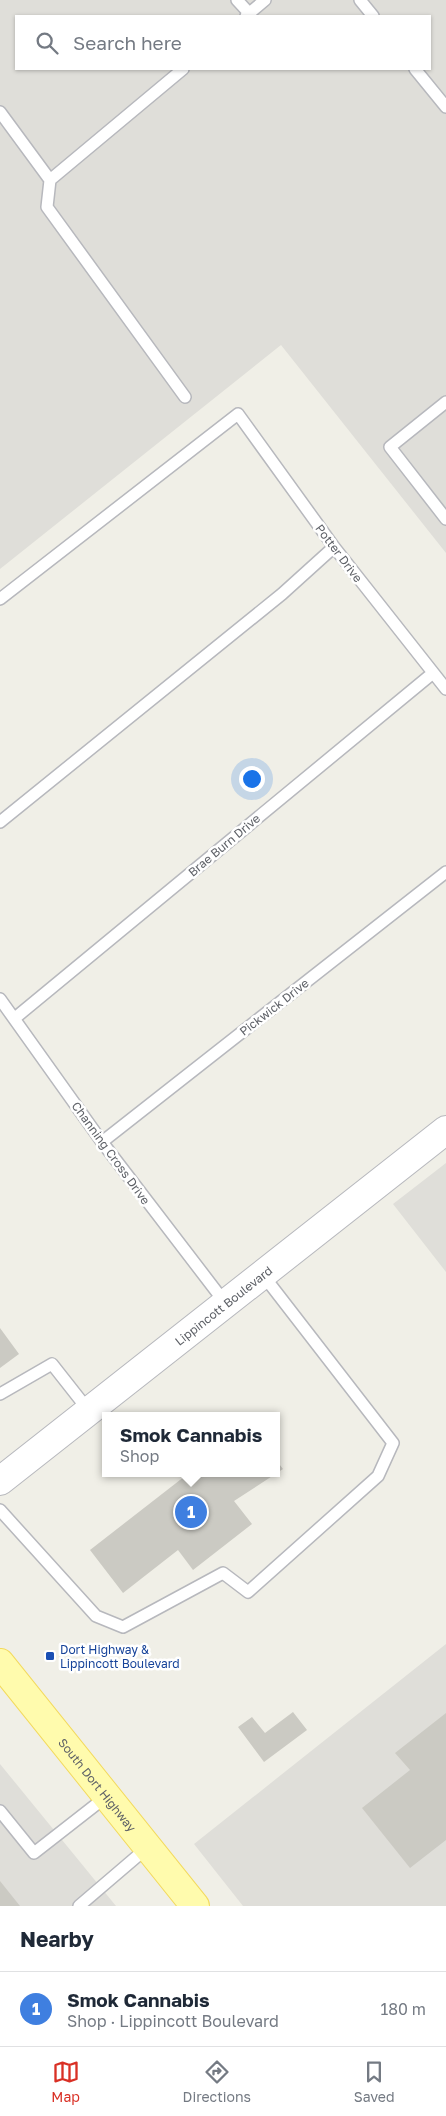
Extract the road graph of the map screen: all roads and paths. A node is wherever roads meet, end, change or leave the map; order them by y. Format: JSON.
{"nodes":[{"id":1,"x":237,"y":0,"type":"edge"},
{"id":2,"x":265,"y":0,"type":"edge"},
{"id":3,"x":360,"y":0,"type":"edge"},
{"id":4,"x":247,"y":15,"type":"edge"},
{"id":5,"x":372,"y":15,"type":"edge"},
{"id":6,"x":182,"y":70,"type":"edge"},
{"id":7,"x":416,"y":70,"type":"edge"},
{"id":8,"x":446,"y":107,"type":"edge"},
{"id":9,"x":0,"y":112,"type":"edge"},
{"id":10,"x":50,"y":180,"type":"junction"},
{"id":11,"x":185,"y":398,"type":"dead end"},
{"id":12,"x":446,"y":402,"type":"edge"},
{"id":13,"x":446,"y":518,"type":"edge"},
{"id":14,"x":334,"y":547,"type":"junction"},
{"id":15,"x":0,"y":599,"type":"edge"},
{"id":16,"x":434,"y":672,"type":"junction"},
{"id":17,"x":446,"y":688,"type":"edge"},
{"id":18,"x":0,"y":822,"type":"edge"},
{"id":19,"x":446,"y":872,"type":"edge"},
{"id":20,"x":0,"y":999,"type":"edge"},
{"id":21,"x":15,"y":1018,"type":"junction"},
{"id":22,"x":446,"y":1130,"type":"edge"},
{"id":23,"x":102,"y":1142,"type":"junction"},
{"id":24,"x":263,"y":1275,"type":"junction"},
{"id":25,"x":226,"y":1304,"type":"junction"},
{"id":26,"x":0,"y":1394,"type":"edge"},
{"id":27,"x":89,"y":1411,"type":"junction"},
{"id":28,"x":0,"y":1481,"type":"edge"},
{"id":29,"x":0,"y":1510,"type":"edge"},
{"id":30,"x":0,"y":1663,"type":"edge"},
{"id":31,"x":107,"y":1796,"type":"junction"},
{"id":32,"x":0,"y":1811,"type":"edge"},
{"id":33,"x":148,"y":1848,"type":"junction"},
{"id":34,"x":80,"y":1906,"type":"edge"},
{"id":35,"x":195,"y":1906,"type":"edge"}],
"edges":[{"from":1,"to":4,"type":"lane"},
{"from":2,"to":4,"type":"lane"},
{"from":3,"to":5,"type":"lane"},
{"from":6,"to":10,"type":"lane"},
{"from":7,"to":8,"type":"lane"},
{"from":9,"to":10,"type":"lane"},
{"from":10,"to":11,"type":"lane"},
{"from":12,"to":13,"type":"lane"},
{"from":14,"to":15,"type":"lane","name":"Potter Drive"},
{"from":14,"to":16,"type":"lane","name":"Potter Drive"},
{"from":14,"to":18,"type":"lane"},
{"from":16,"to":17,"type":"lane","name":"Potter Drive"},
{"from":16,"to":21,"type":"lane","name":"Brae Burn Drive"},
{"from":19,"to":23,"type":"lane","name":"Pickwick Drive"},
{"from":20,"to":21,"type":"lane","name":"Channing Cross Drive"},
{"from":21,"to":23,"type":"lane","name":"Channing Cross Drive"},
{"from":22,"to":24,"type":"street","name":"Lippincott Boulevard"},
{"from":23,"to":25,"type":"lane","name":"Channing Cross Drive"},
{"from":24,"to":25,"type":"street","name":"Lippincott Boulevard"},
{"from":24,"to":29,"type":"lane"},
{"from":25,"to":27,"type":"street","name":"Lippincott Boulevard"},
{"from":26,"to":27,"type":"lane"},
{"from":27,"to":28,"type":"street","name":"Lippincott Boulevard"},
{"from":30,"to":31,"type":"main road","name":"South Dort Highway"},
{"from":31,"to":32,"type":"lane"},
{"from":31,"to":33,"type":"main road","name":"South Dort Highway"},
{"from":33,"to":34,"type":"lane"},
{"from":33,"to":35,"type":"main road","name":"South Dort Highway"}]}
